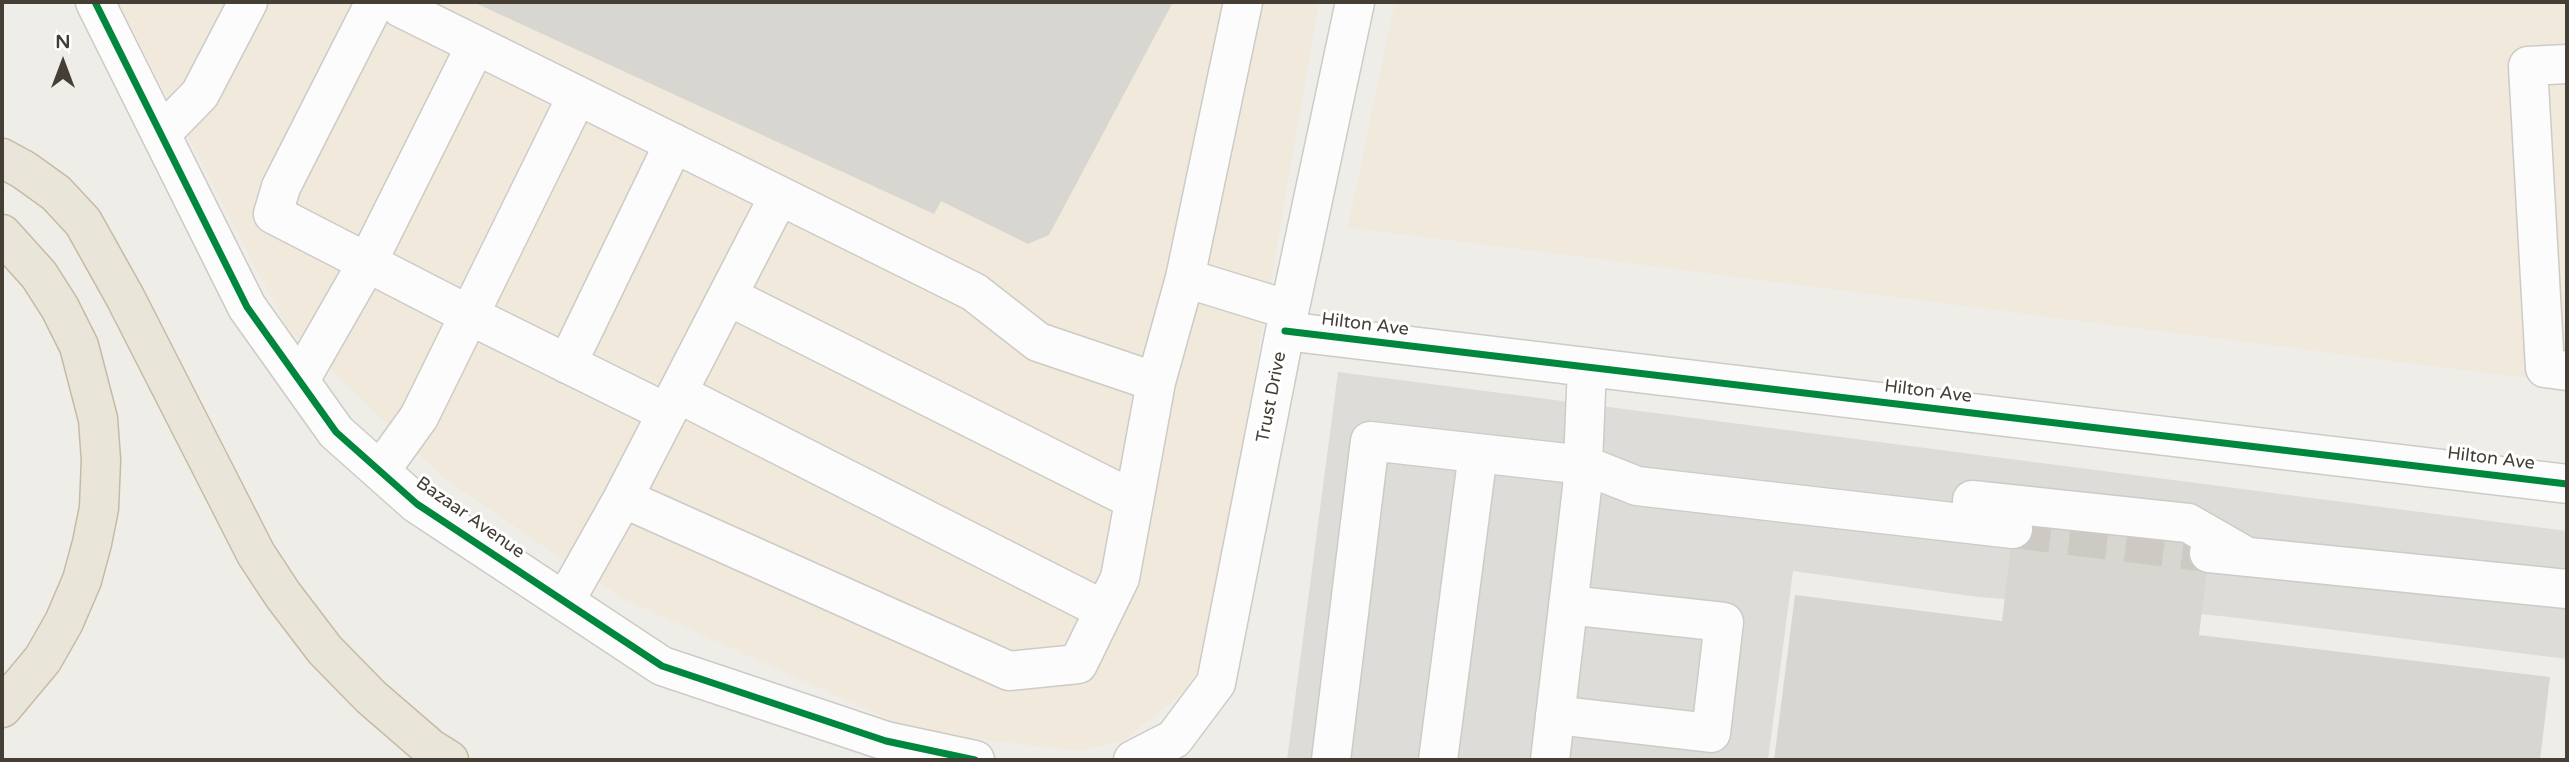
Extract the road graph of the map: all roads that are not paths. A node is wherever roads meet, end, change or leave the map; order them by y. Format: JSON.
{"nodes":[{"id":1,"x":248,"y":2,"type":"edge"},
{"id":2,"x":375,"y":2,"type":"edge"},
{"id":3,"x":395,"y":2,"type":"edge"},
{"id":4,"x":1243,"y":2,"type":"edge"},
{"id":5,"x":1355,"y":2,"type":"edge"},
{"id":6,"x":101,"y":4,"type":"edge"},
{"id":7,"x":476,"y":46,"type":"junction"},
{"id":8,"x":2567,"y":64,"type":"edge"},
{"id":9,"x":577,"y":96,"type":"junction"},
{"id":10,"x":161,"y":134,"type":"junction"},
{"id":11,"x":674,"y":143,"type":"junction"},
{"id":12,"x":2,"y":158,"type":"edge"},
{"id":13,"x":779,"y":196,"type":"junction"},
{"id":14,"x":2,"y":234,"type":"edge"},
{"id":15,"x":367,"y":263,"type":"junction"},
{"id":16,"x":1185,"y":278,"type":"junction"},
{"id":17,"x":728,"y":296,"type":"junction"},
{"id":18,"x":469,"y":316,"type":"junction"},
{"id":19,"x":1287,"y":320,"type":"junction"},
{"id":20,"x":567,"y":364,"type":"junction"},
{"id":21,"x":1587,"y":367,"type":"junction"},
{"id":22,"x":2567,"y":371,"type":"edge"},
{"id":23,"x":300,"y":380,"type":"junction"},
{"id":24,"x":1156,"y":382,"type":"junction"},
{"id":25,"x":672,"y":403,"type":"junction"},
{"id":26,"x":1478,"y":453,"type":"junction"},
{"id":27,"x":1584,"y":465,"type":"junction"},
{"id":28,"x":380,"y":471,"type":"junction"},
{"id":29,"x":2567,"y":484,"type":"edge"},
{"id":30,"x":623,"y":498,"type":"junction"},
{"id":31,"x":1134,"y":500,"type":"junction"},
{"id":32,"x":1917,"y":518,"type":"junction"},
{"id":33,"x":2013,"y":529,"type":"tunnel mouth"},
{"id":34,"x":2209,"y":553,"type":"tunnel mouth"},
{"id":35,"x":2247,"y":557,"type":"junction"},
{"id":36,"x":2567,"y":589,"type":"edge"},
{"id":37,"x":565,"y":601,"type":"junction"},
{"id":38,"x":1568,"y":605,"type":"junction"},
{"id":39,"x":1104,"y":610,"type":"junction"},
{"id":40,"x":2,"y":708,"type":"edge"},
{"id":41,"x":1555,"y":715,"type":"junction"},
{"id":42,"x":449,"y":760,"type":"edge"},
{"id":43,"x":975,"y":760,"type":"edge"},
{"id":44,"x":1133,"y":760,"type":"edge"},
{"id":45,"x":1331,"y":760,"type":"edge"},
{"id":46,"x":1438,"y":760,"type":"edge"},
{"id":47,"x":1550,"y":760,"type":"edge"}],
"edges":[{"from":1,"to":10,"type":"street"},
{"from":2,"to":15,"type":"street"},
{"from":3,"to":7,"type":"street"},
{"from":4,"to":16,"type":"street"},
{"from":5,"to":19,"type":"street","name":"Trust Drive"},
{"from":6,"to":10,"type":"street","name":"Bazaar Avenue"},
{"from":7,"to":9,"type":"street"},
{"from":7,"to":15,"type":"street"},
{"from":8,"to":22,"type":"street"},
{"from":9,"to":11,"type":"street"},
{"from":9,"to":18,"type":"street"},
{"from":10,"to":23,"type":"street","name":"Bazaar Avenue"},
{"from":11,"to":13,"type":"street"},
{"from":11,"to":20,"type":"street"},
{"from":12,"to":42,"type":"highway"},
{"from":13,"to":17,"type":"street"},
{"from":13,"to":24,"type":"street"},
{"from":14,"to":40,"type":"highway"},
{"from":15,"to":18,"type":"street"},
{"from":15,"to":23,"type":"street"},
{"from":16,"to":19,"type":"street","name":"Hilton Ave"},
{"from":16,"to":24,"type":"street"},
{"from":17,"to":25,"type":"street"},
{"from":17,"to":31,"type":"street"},
{"from":18,"to":20,"type":"street"},
{"from":18,"to":28,"type":"street"},
{"from":19,"to":21,"type":"street","name":"Hilton Ave"},
{"from":19,"to":44,"type":"street","name":"Trust Drive"},
{"from":20,"to":25,"type":"street"},
{"from":21,"to":27,"type":"street"},
{"from":21,"to":29,"type":"street","name":"Hilton Ave"},
{"from":23,"to":28,"type":"street","name":"Bazaar Avenue"},
{"from":24,"to":31,"type":"street"},
{"from":25,"to":30,"type":"street"},
{"from":25,"to":39,"type":"street"},
{"from":26,"to":27,"type":"street"},
{"from":26,"to":45,"type":"street"},
{"from":26,"to":46,"type":"street"},
{"from":27,"to":32,"type":"street"},
{"from":27,"to":38,"type":"street"},
{"from":28,"to":37,"type":"street","name":"Bazaar Avenue"},
{"from":30,"to":37,"type":"street"},
{"from":30,"to":39,"type":"street"},
{"from":31,"to":39,"type":"street"},
{"from":32,"to":33,"type":"street"},
{"from":32,"to":35,"type":"street"},
{"from":34,"to":35,"type":"street"},
{"from":35,"to":36,"type":"street"},
{"from":37,"to":43,"type":"street","name":"Bazaar Avenue"},
{"from":38,"to":41,"type":"street"},
{"from":38,"to":41,"type":"street"},
{"from":41,"to":47,"type":"street"}]}
